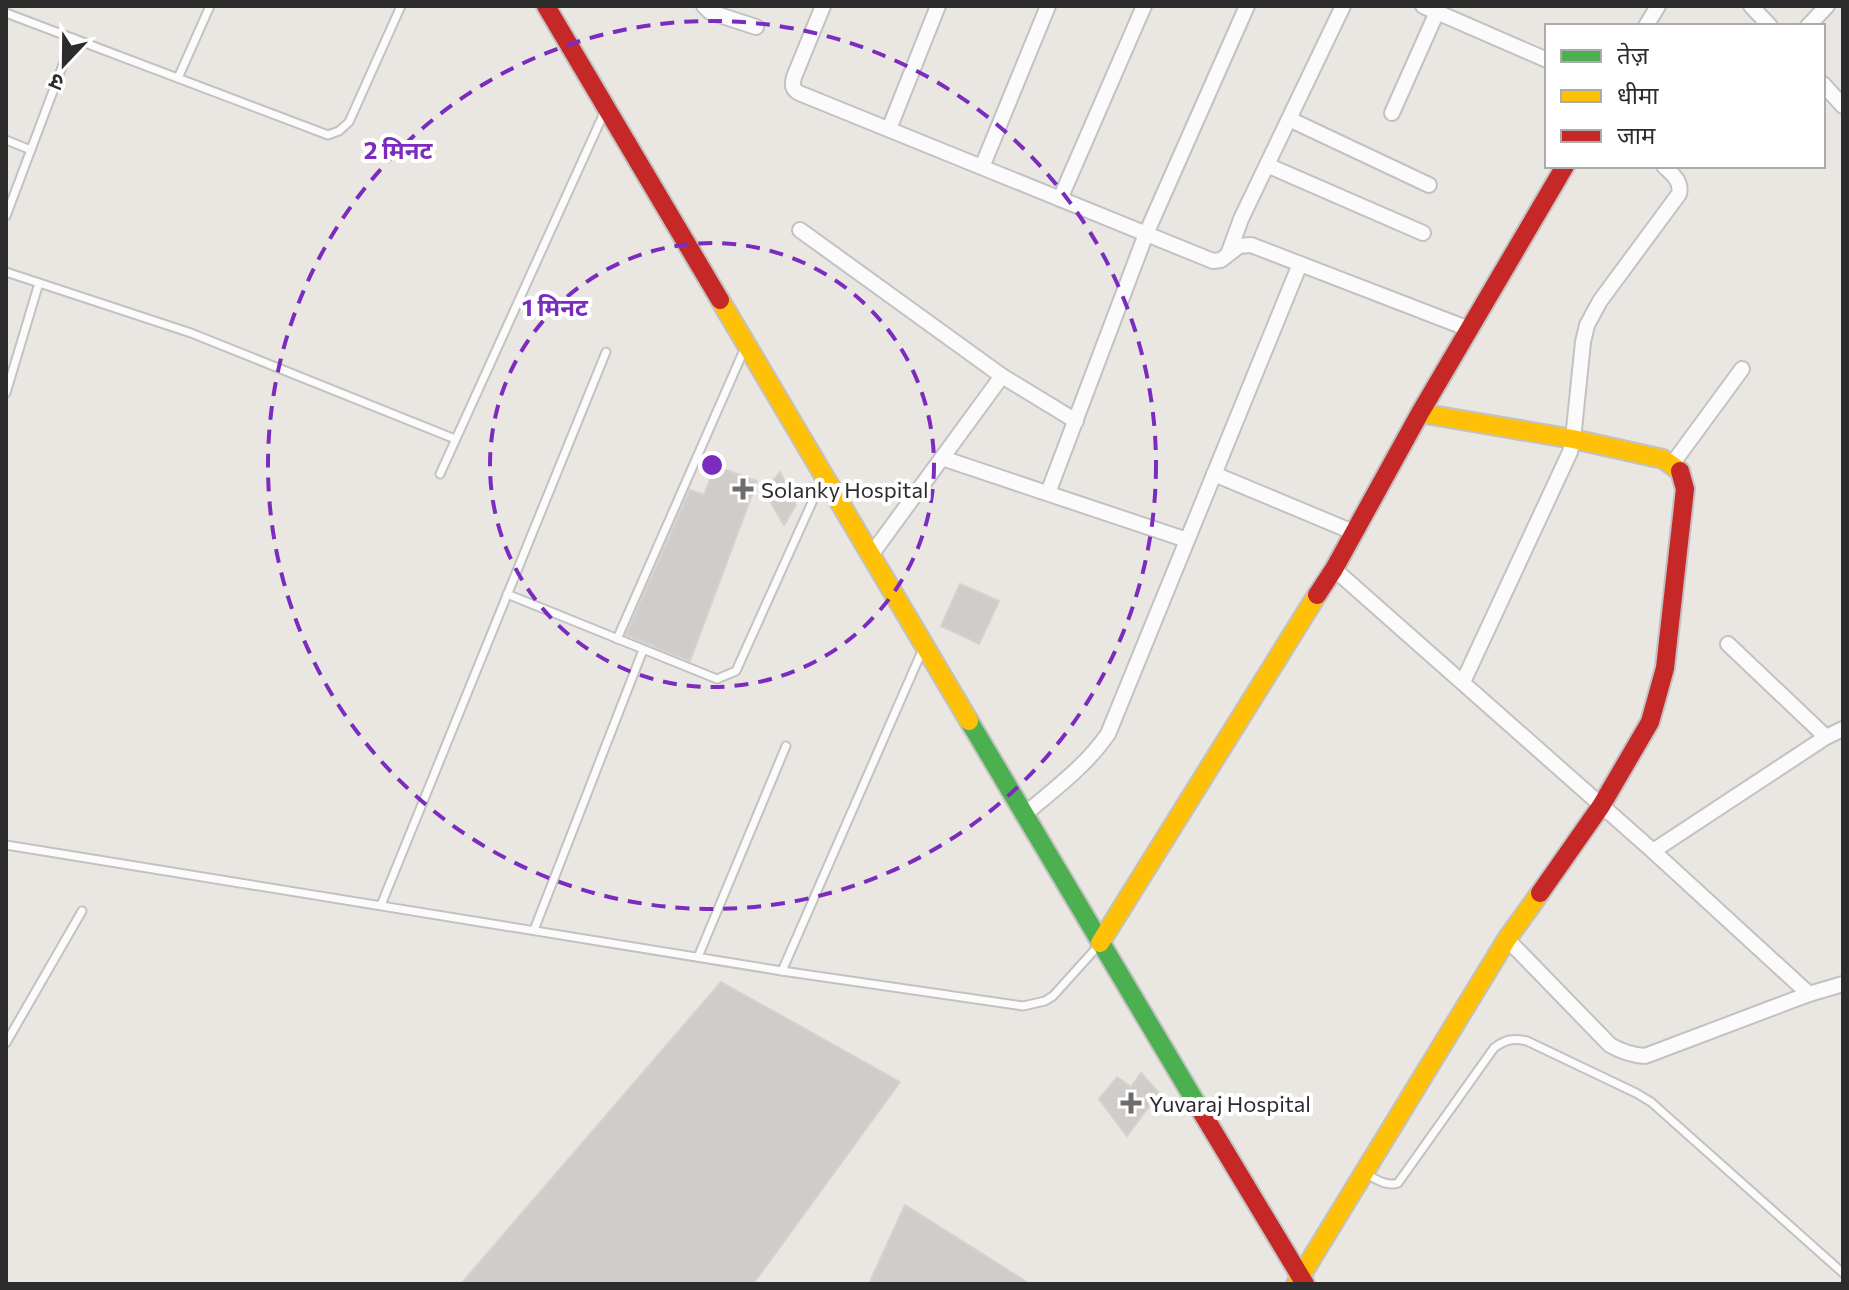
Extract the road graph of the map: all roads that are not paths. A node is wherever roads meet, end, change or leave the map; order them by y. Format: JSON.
{"nodes":[{"id":1,"x":210,"y":6,"type":"edge"},
{"id":2,"x":401,"y":6,"type":"edge"},
{"id":3,"x":546,"y":6,"type":"edge"},
{"id":4,"x":704,"y":6,"type":"edge"},
{"id":5,"x":823,"y":6,"type":"edge"},
{"id":6,"x":938,"y":6,"type":"edge"},
{"id":7,"x":1048,"y":6,"type":"edge"},
{"id":8,"x":1144,"y":6,"type":"edge"},
{"id":9,"x":1247,"y":6,"type":"edge"},
{"id":10,"x":1343,"y":6,"type":"edge"},
{"id":11,"x":1423,"y":6,"type":"edge"},
{"id":12,"x":1658,"y":6,"type":"edge"},
{"id":13,"x":1751,"y":6,"type":"edge"},
{"id":14,"x":1827,"y":6,"type":"edge"},
{"id":15,"x":1437,"y":12,"type":"junction"},
{"id":16,"x":6,"y":13,"type":"edge"},
{"id":17,"x":1647,"y":24,"type":"edge"},
{"id":18,"x":1768,"y":24,"type":"edge"},
{"id":19,"x":1810,"y":24,"type":"edge"},
{"id":20,"x":756,"y":27,"type":"dead end"},
{"id":21,"x":73,"y":38,"type":"junction"},
{"id":22,"x":1545,"y":59,"type":"edge"},
{"id":23,"x":178,"y":78,"type":"junction"},
{"id":24,"x":1825,"y":86,"type":"edge"},
{"id":25,"x":1843,"y":106,"type":"edge"},
{"id":26,"x":607,"y":108,"type":"junction"},
{"id":27,"x":1392,"y":113,"type":"dead end"},
{"id":28,"x":1289,"y":119,"type":"junction"},
{"id":29,"x":889,"y":129,"type":"junction"},
{"id":30,"x":6,"y":140,"type":"edge"},
{"id":31,"x":31,"y":150,"type":"junction"},
{"id":32,"x":1267,"y":165,"type":"junction"},
{"id":33,"x":982,"y":167,"type":"junction"},
{"id":34,"x":1564,"y":168,"type":"edge"},
{"id":35,"x":1666,"y":168,"type":"edge"},
{"id":36,"x":1429,"y":185,"type":"dead end"},
{"id":37,"x":1060,"y":199,"type":"junction"},
{"id":38,"x":6,"y":216,"type":"edge"},
{"id":39,"x":800,"y":230,"type":"dead end"},
{"id":40,"x":1423,"y":233,"type":"dead end"},
{"id":41,"x":1146,"y":234,"type":"junction"},
{"id":42,"x":1229,"y":252,"type":"junction"},
{"id":43,"x":1300,"y":264,"type":"junction"},
{"id":44,"x":6,"y":272,"type":"edge"},
{"id":45,"x":39,"y":283,"type":"junction"},
{"id":46,"x":1469,"y":329,"type":"junction"},
{"id":47,"x":746,"y":345,"type":"junction"},
{"id":48,"x":606,"y":352,"type":"dead end"},
{"id":49,"x":1742,"y":369,"type":"dead end"},
{"id":50,"x":1002,"y":376,"type":"junction"},
{"id":51,"x":6,"y":393,"type":"edge"},
{"id":52,"x":1420,"y":413,"type":"junction"},
{"id":53,"x":1076,"y":421,"type":"junction"},
{"id":54,"x":455,"y":439,"type":"junction"},
{"id":55,"x":1573,"y":439,"type":"junction"},
{"id":56,"x":942,"y":458,"type":"junction"},
{"id":57,"x":1673,"y":463,"type":"junction"},
{"id":58,"x":440,"y":474,"type":"dead end"},
{"id":59,"x":1214,"y":474,"type":"junction"},
{"id":60,"x":823,"y":476,"type":"junction"},
{"id":61,"x":1048,"y":493,"type":"junction"},
{"id":62,"x":1353,"y":532,"type":"junction"},
{"id":63,"x":1187,"y":540,"type":"junction"},
{"id":64,"x":871,"y":555,"type":"junction"},
{"id":65,"x":1334,"y":569,"type":"junction"},
{"id":66,"x":507,"y":594,"type":"junction"},
{"id":67,"x":617,"y":639,"type":"junction"},
{"id":68,"x":1728,"y":644,"type":"dead end"},
{"id":69,"x":924,"y":646,"type":"junction"},
{"id":70,"x":643,"y":650,"type":"junction"},
{"id":71,"x":1463,"y":682,"type":"junction"},
{"id":72,"x":1843,"y":729,"type":"edge"},
{"id":73,"x":1826,"y":737,"type":"junction"},
{"id":74,"x":786,"y":746,"type":"dead end"},
{"id":75,"x":1601,"y":806,"type":"junction"},
{"id":76,"x":1024,"y":815,"type":"junction"},
{"id":77,"x":6,"y":845,"type":"edge"},
{"id":78,"x":1653,"y":851,"type":"junction"},
{"id":79,"x":381,"y":905,"type":"junction"},
{"id":80,"x":82,"y":911,"type":"dead end"},
{"id":81,"x":534,"y":930,"type":"junction"},
{"id":82,"x":1507,"y":939,"type":"junction"},
{"id":83,"x":1100,"y":943,"type":"junction"},
{"id":84,"x":698,"y":957,"type":"junction"},
{"id":85,"x":782,"y":971,"type":"junction"},
{"id":86,"x":1843,"y":984,"type":"edge"},
{"id":87,"x":1809,"y":994,"type":"junction"},
{"id":88,"x":6,"y":1043,"type":"edge"},
{"id":89,"x":1364,"y":1173,"type":"junction"},
{"id":90,"x":1843,"y":1273,"type":"edge"},
{"id":91,"x":1301,"y":1281,"type":"edge"}],
"edges":[{"from":1,"to":23,"type":"lane"},
{"from":2,"to":23,"type":"lane"},
{"from":3,"to":26,"type":"street"},
{"from":4,"to":20,"type":"street"},
{"from":5,"to":29,"type":"street"},
{"from":6,"to":29,"type":"street"},
{"from":7,"to":33,"type":"street"},
{"from":8,"to":37,"type":"street"},
{"from":9,"to":41,"type":"street"},
{"from":10,"to":28,"type":"street"},
{"from":11,"to":15,"type":"street"},
{"from":12,"to":17,"type":"street"},
{"from":13,"to":18,"type":"street"},
{"from":14,"to":19,"type":"street"},
{"from":15,"to":22,"type":"street"},
{"from":15,"to":27,"type":"street"},
{"from":16,"to":21,"type":"lane"},
{"from":21,"to":23,"type":"lane"},
{"from":21,"to":31,"type":"lane"},
{"from":24,"to":25,"type":"street"},
{"from":26,"to":47,"type":"street"},
{"from":26,"to":54,"type":"lane"},
{"from":28,"to":32,"type":"street"},
{"from":28,"to":36,"type":"street"},
{"from":29,"to":33,"type":"street"},
{"from":30,"to":31,"type":"lane"},
{"from":31,"to":38,"type":"lane"},
{"from":32,"to":40,"type":"street"},
{"from":32,"to":42,"type":"street"},
{"from":33,"to":37,"type":"street"},
{"from":34,"to":46,"type":"street"},
{"from":35,"to":55,"type":"street"},
{"from":37,"to":41,"type":"street"},
{"from":39,"to":50,"type":"street"},
{"from":41,"to":42,"type":"street"},
{"from":41,"to":53,"type":"street"},
{"from":42,"to":43,"type":"street"},
{"from":43,"to":46,"type":"street"},
{"from":43,"to":59,"type":"street"},
{"from":44,"to":45,"type":"lane"},
{"from":45,"to":51,"type":"lane"},
{"from":45,"to":54,"type":"lane"},
{"from":46,"to":52,"type":"street"},
{"from":47,"to":60,"type":"street"},
{"from":47,"to":67,"type":"lane"},
{"from":48,"to":66,"type":"lane"},
{"from":49,"to":57,"type":"street"},
{"from":50,"to":53,"type":"street"},
{"from":50,"to":56,"type":"street"},
{"from":52,"to":55,"type":"street"},
{"from":52,"to":62,"type":"street"},
{"from":53,"to":61,"type":"street"},
{"from":54,"to":58,"type":"lane"},
{"from":55,"to":57,"type":"street"},
{"from":55,"to":71,"type":"street"},
{"from":56,"to":61,"type":"street"},
{"from":56,"to":64,"type":"street"},
{"from":57,"to":75,"type":"street"},
{"from":59,"to":62,"type":"street"},
{"from":59,"to":63,"type":"street"},
{"from":60,"to":64,"type":"street"},
{"from":60,"to":70,"type":"lane"},
{"from":61,"to":63,"type":"street"},
{"from":62,"to":65,"type":"street"},
{"from":63,"to":76,"type":"street"},
{"from":64,"to":69,"type":"street"},
{"from":65,"to":71,"type":"street"},
{"from":65,"to":83,"type":"street"},
{"from":66,"to":67,"type":"lane"},
{"from":66,"to":79,"type":"lane"},
{"from":67,"to":70,"type":"lane"},
{"from":68,"to":73,"type":"street"},
{"from":69,"to":76,"type":"street"},
{"from":69,"to":85,"type":"lane"},
{"from":70,"to":81,"type":"lane"},
{"from":71,"to":75,"type":"street"},
{"from":72,"to":73,"type":"street"},
{"from":73,"to":78,"type":"street"},
{"from":74,"to":84,"type":"lane"},
{"from":75,"to":78,"type":"street"},
{"from":75,"to":82,"type":"street"},
{"from":76,"to":83,"type":"street"},
{"from":77,"to":79,"type":"lane"},
{"from":78,"to":87,"type":"street"},
{"from":79,"to":81,"type":"lane"},
{"from":80,"to":88,"type":"lane"},
{"from":81,"to":84,"type":"lane"},
{"from":82,"to":87,"type":"street"},
{"from":82,"to":89,"type":"street"},
{"from":83,"to":85,"type":"lane"},
{"from":83,"to":91,"type":"street"},
{"from":84,"to":85,"type":"lane"},
{"from":86,"to":87,"type":"street"},
{"from":89,"to":90,"type":"lane"},
{"from":89,"to":91,"type":"street"}]}
